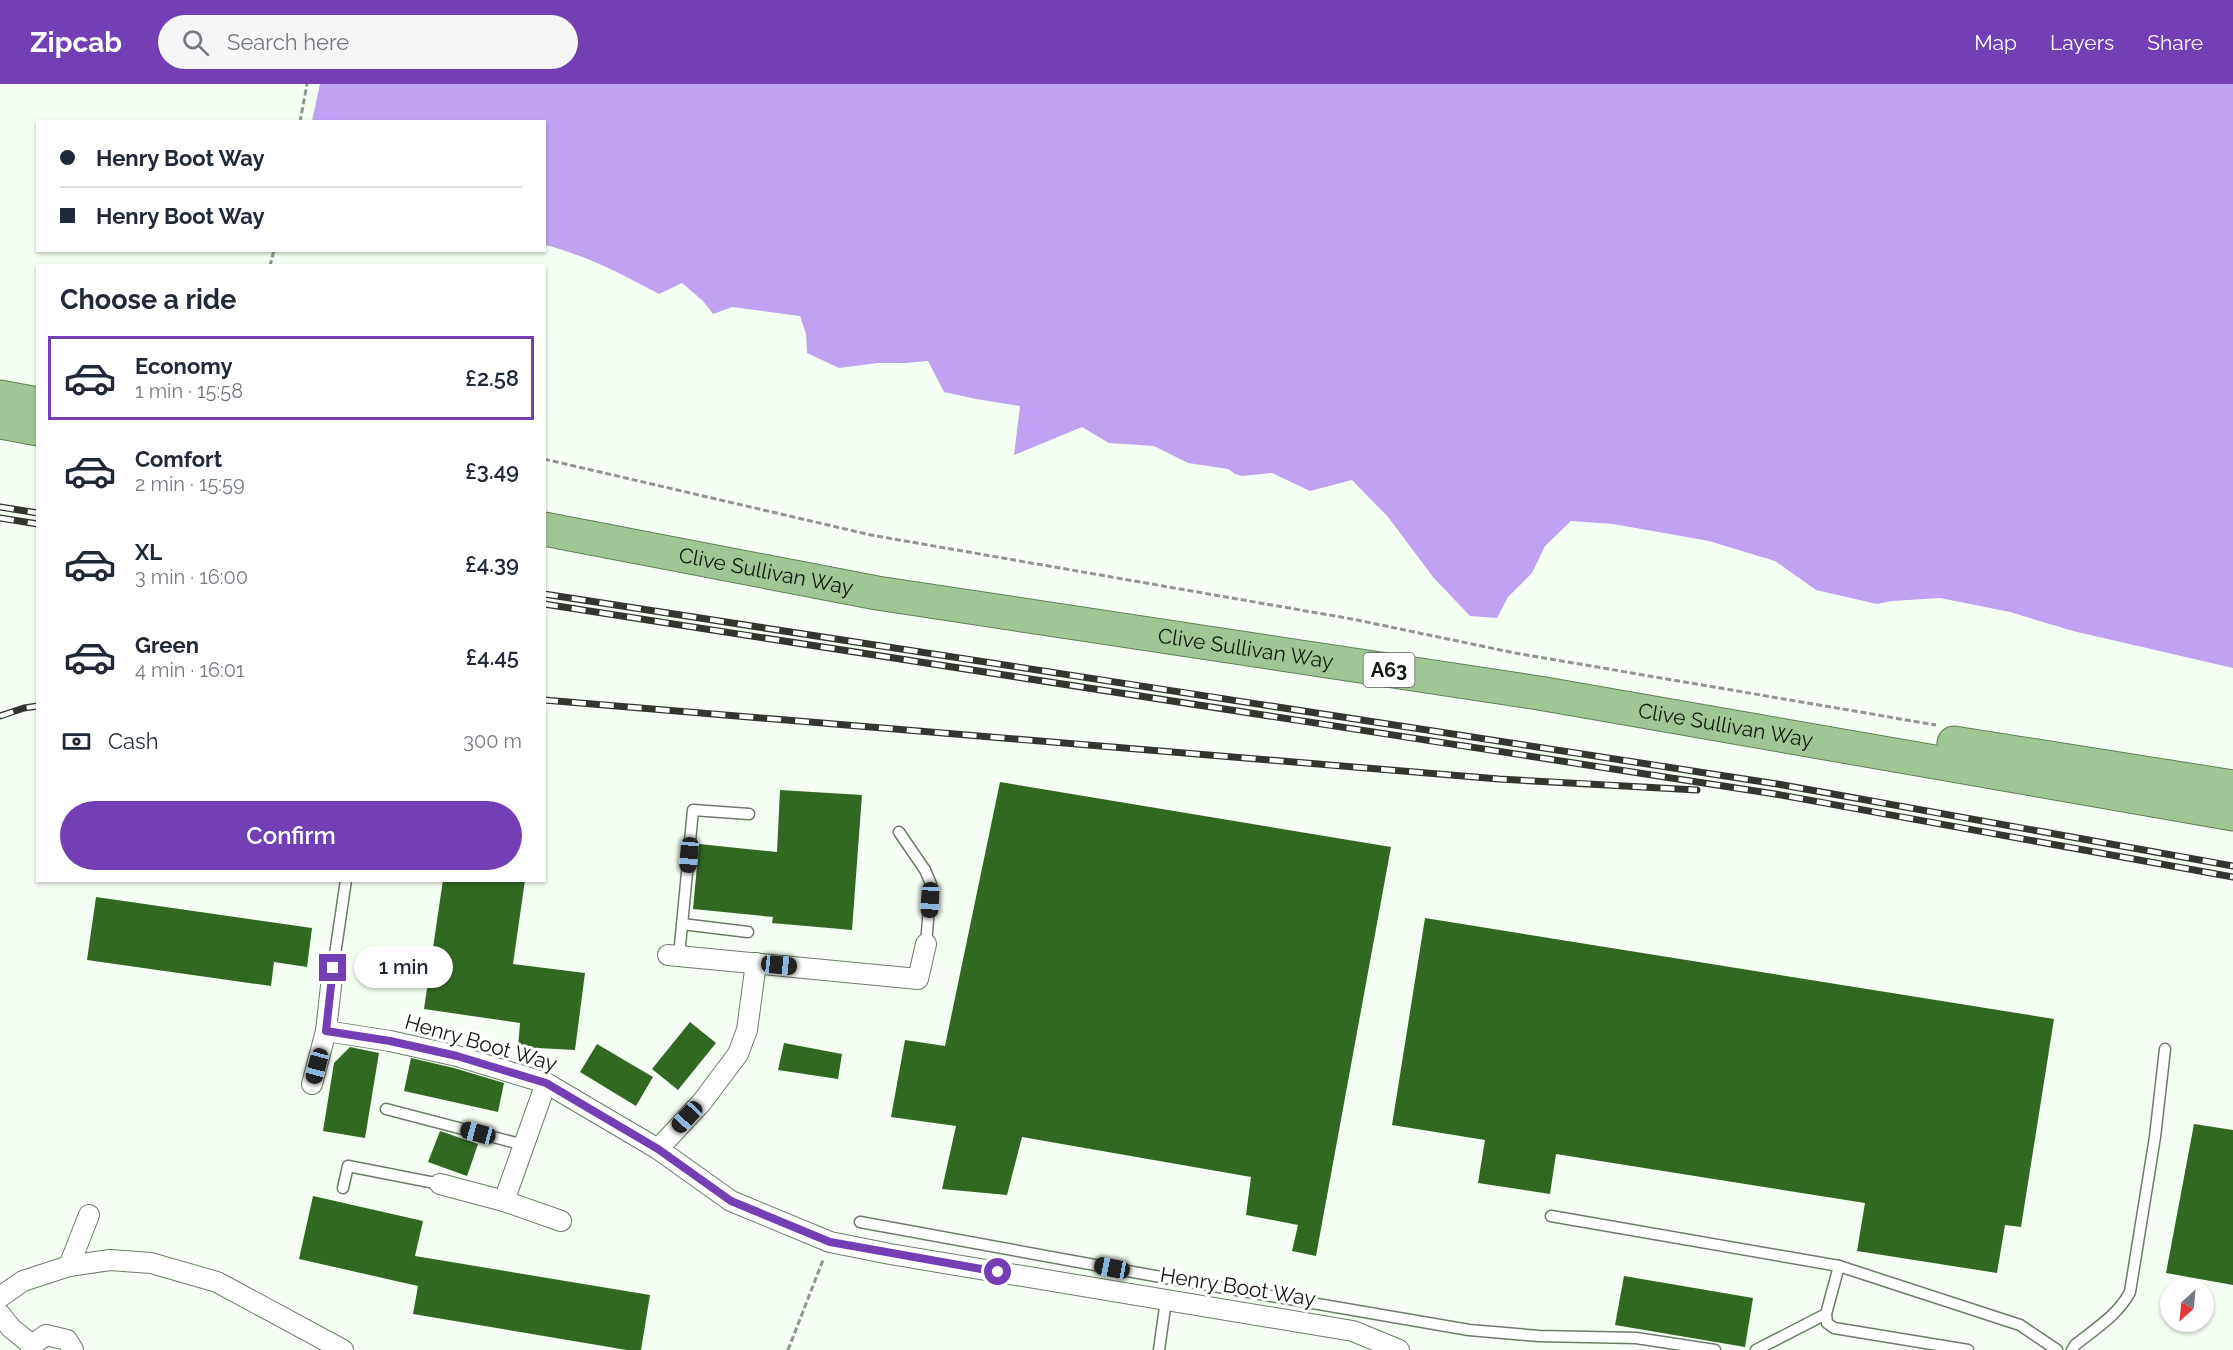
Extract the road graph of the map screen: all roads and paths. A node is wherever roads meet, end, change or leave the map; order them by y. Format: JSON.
{"nodes":[{"id":1,"x":307,"y":84,"type":"edge"},
{"id":2,"x":300,"y":120,"type":"edge"},
{"id":3,"x":0,"y":397,"type":"edge"},
{"id":4,"x":36,"y":404,"type":"edge"},
{"id":5,"x":0,"y":422,"type":"edge"},
{"id":6,"x":36,"y":429,"type":"edge"},
{"id":7,"x":546,"y":459,"type":"edge"},
{"id":8,"x":546,"y":506,"type":"edge"},
{"id":9,"x":546,"y":529,"type":"edge"},
{"id":10,"x":1939,"y":725,"type":"dead end"},
{"id":11,"x":2233,"y":787,"type":"edge"},
{"id":12,"x":749,"y":814,"type":"dead end"},
{"id":13,"x":2233,"y":814,"type":"edge"},
{"id":14,"x":899,"y":832,"type":"dead end"},
{"id":15,"x":346,"y":882,"type":"edge"},
{"id":16,"x":682,"y":924,"type":"junction"},
{"id":17,"x":748,"y":932,"type":"dead end"},
{"id":18,"x":926,"y":944,"type":"joint"},
{"id":19,"x":673,"y":956,"type":"joint"},
{"id":20,"x":756,"y":963,"type":"junction"},
{"id":21,"x":333,"y":968,"type":"joint"},
{"id":22,"x":326,"y":1031,"type":"junction"},
{"id":23,"x":2166,"y":1049,"type":"dead end"},
{"id":24,"x":546,"y":1083,"type":"junction"},
{"id":25,"x":312,"y":1084,"type":"dead end"},
{"id":26,"x":386,"y":1109,"type":"dead end"},
{"id":27,"x":524,"y":1145,"type":"junction"},
{"id":28,"x":658,"y":1149,"type":"junction"},
{"id":29,"x":440,"y":1184,"type":"joint"},
{"id":30,"x":343,"y":1188,"type":"dead end"},
{"id":31,"x":504,"y":1202,"type":"junction"},
{"id":32,"x":89,"y":1215,"type":"dead end"},
{"id":33,"x":1551,"y":1216,"type":"dead end"},
{"id":34,"x":561,"y":1221,"type":"dead end"},
{"id":35,"x":860,"y":1222,"type":"dead end"},
{"id":36,"x":830,"y":1242,"type":"junction"},
{"id":37,"x":1003,"y":1248,"type":"junction"},
{"id":38,"x":69,"y":1266,"type":"junction"},
{"id":39,"x":1839,"y":1266,"type":"junction"},
{"id":40,"x":998,"y":1272,"type":"junction"},
{"id":41,"x":0,"y":1297,"type":"edge"},
{"id":42,"x":1166,"y":1300,"type":"junction"},
{"id":43,"x":1245,"y":1302,"type":"junction"},
{"id":44,"x":0,"y":1314,"type":"edge"},
{"id":45,"x":1826,"y":1314,"type":"junction"},
{"id":46,"x":31,"y":1348,"type":"edge"},
{"id":47,"x":73,"y":1350,"type":"edge"},
{"id":48,"x":343,"y":1350,"type":"edge"},
{"id":49,"x":788,"y":1350,"type":"edge"},
{"id":50,"x":1158,"y":1350,"type":"edge"},
{"id":51,"x":1400,"y":1350,"type":"edge"},
{"id":52,"x":1715,"y":1350,"type":"edge"},
{"id":53,"x":1756,"y":1350,"type":"edge"},
{"id":54,"x":1968,"y":1350,"type":"edge"},
{"id":55,"x":2057,"y":1350,"type":"edge"},
{"id":56,"x":2072,"y":1350,"type":"edge"}],
"edges":[{"from":1,"to":2,"type":"path"},
{"from":3,"to":4,"type":"highway"},
{"from":5,"to":6,"type":"highway"},
{"from":7,"to":10,"type":"path"},
{"from":8,"to":11,"type":"highway","name":"Clive Sullivan Way","number":"A63"},
{"from":9,"to":13,"type":"highway","name":"Clive Sullivan Way","number":"A63"},
{"from":12,"to":16,"type":"lane"},
{"from":14,"to":18,"type":"lane"},
{"from":15,"to":21,"type":"lane"},
{"from":16,"to":17,"type":"lane"},
{"from":16,"to":19,"type":"lane"},
{"from":18,"to":20,"type":"street"},
{"from":19,"to":20,"type":"street"},
{"from":20,"to":28,"type":"street"},
{"from":21,"to":22,"type":"street"},
{"from":22,"to":24,"type":"street","name":"Henry Boot Way"},
{"from":22,"to":25,"type":"street"},
{"from":23,"to":56,"type":"lane"},
{"from":24,"to":27,"type":"street"},
{"from":24,"to":28,"type":"street","name":"Henry Boot Way"},
{"from":26,"to":27,"type":"lane"},
{"from":27,"to":31,"type":"street"},
{"from":28,"to":36,"type":"street","name":"Henry Boot Way"},
{"from":29,"to":30,"type":"lane"},
{"from":29,"to":31,"type":"street"},
{"from":31,"to":34,"type":"street"},
{"from":32,"to":38,"type":"street"},
{"from":33,"to":39,"type":"lane"},
{"from":35,"to":37,"type":"lane"},
{"from":36,"to":40,"type":"street","name":"Henry Boot Way"},
{"from":36,"to":49,"type":"path"},
{"from":37,"to":40,"type":"lane"},
{"from":37,"to":43,"type":"lane"},
{"from":38,"to":41,"type":"street"},
{"from":38,"to":48,"type":"street"},
{"from":39,"to":45,"type":"lane"},
{"from":39,"to":55,"type":"lane"},
{"from":40,"to":42,"type":"street","name":"Henry Boot Way"},
{"from":42,"to":43,"type":"street","name":"Henry Boot Way"},
{"from":42,"to":50,"type":"lane"},
{"from":43,"to":51,"type":"street","name":"Henry Boot Way"},
{"from":43,"to":52,"type":"lane"},
{"from":44,"to":46,"type":"street"},
{"from":45,"to":53,"type":"lane"},
{"from":45,"to":54,"type":"lane"},
{"from":46,"to":47,"type":"street"}]}
